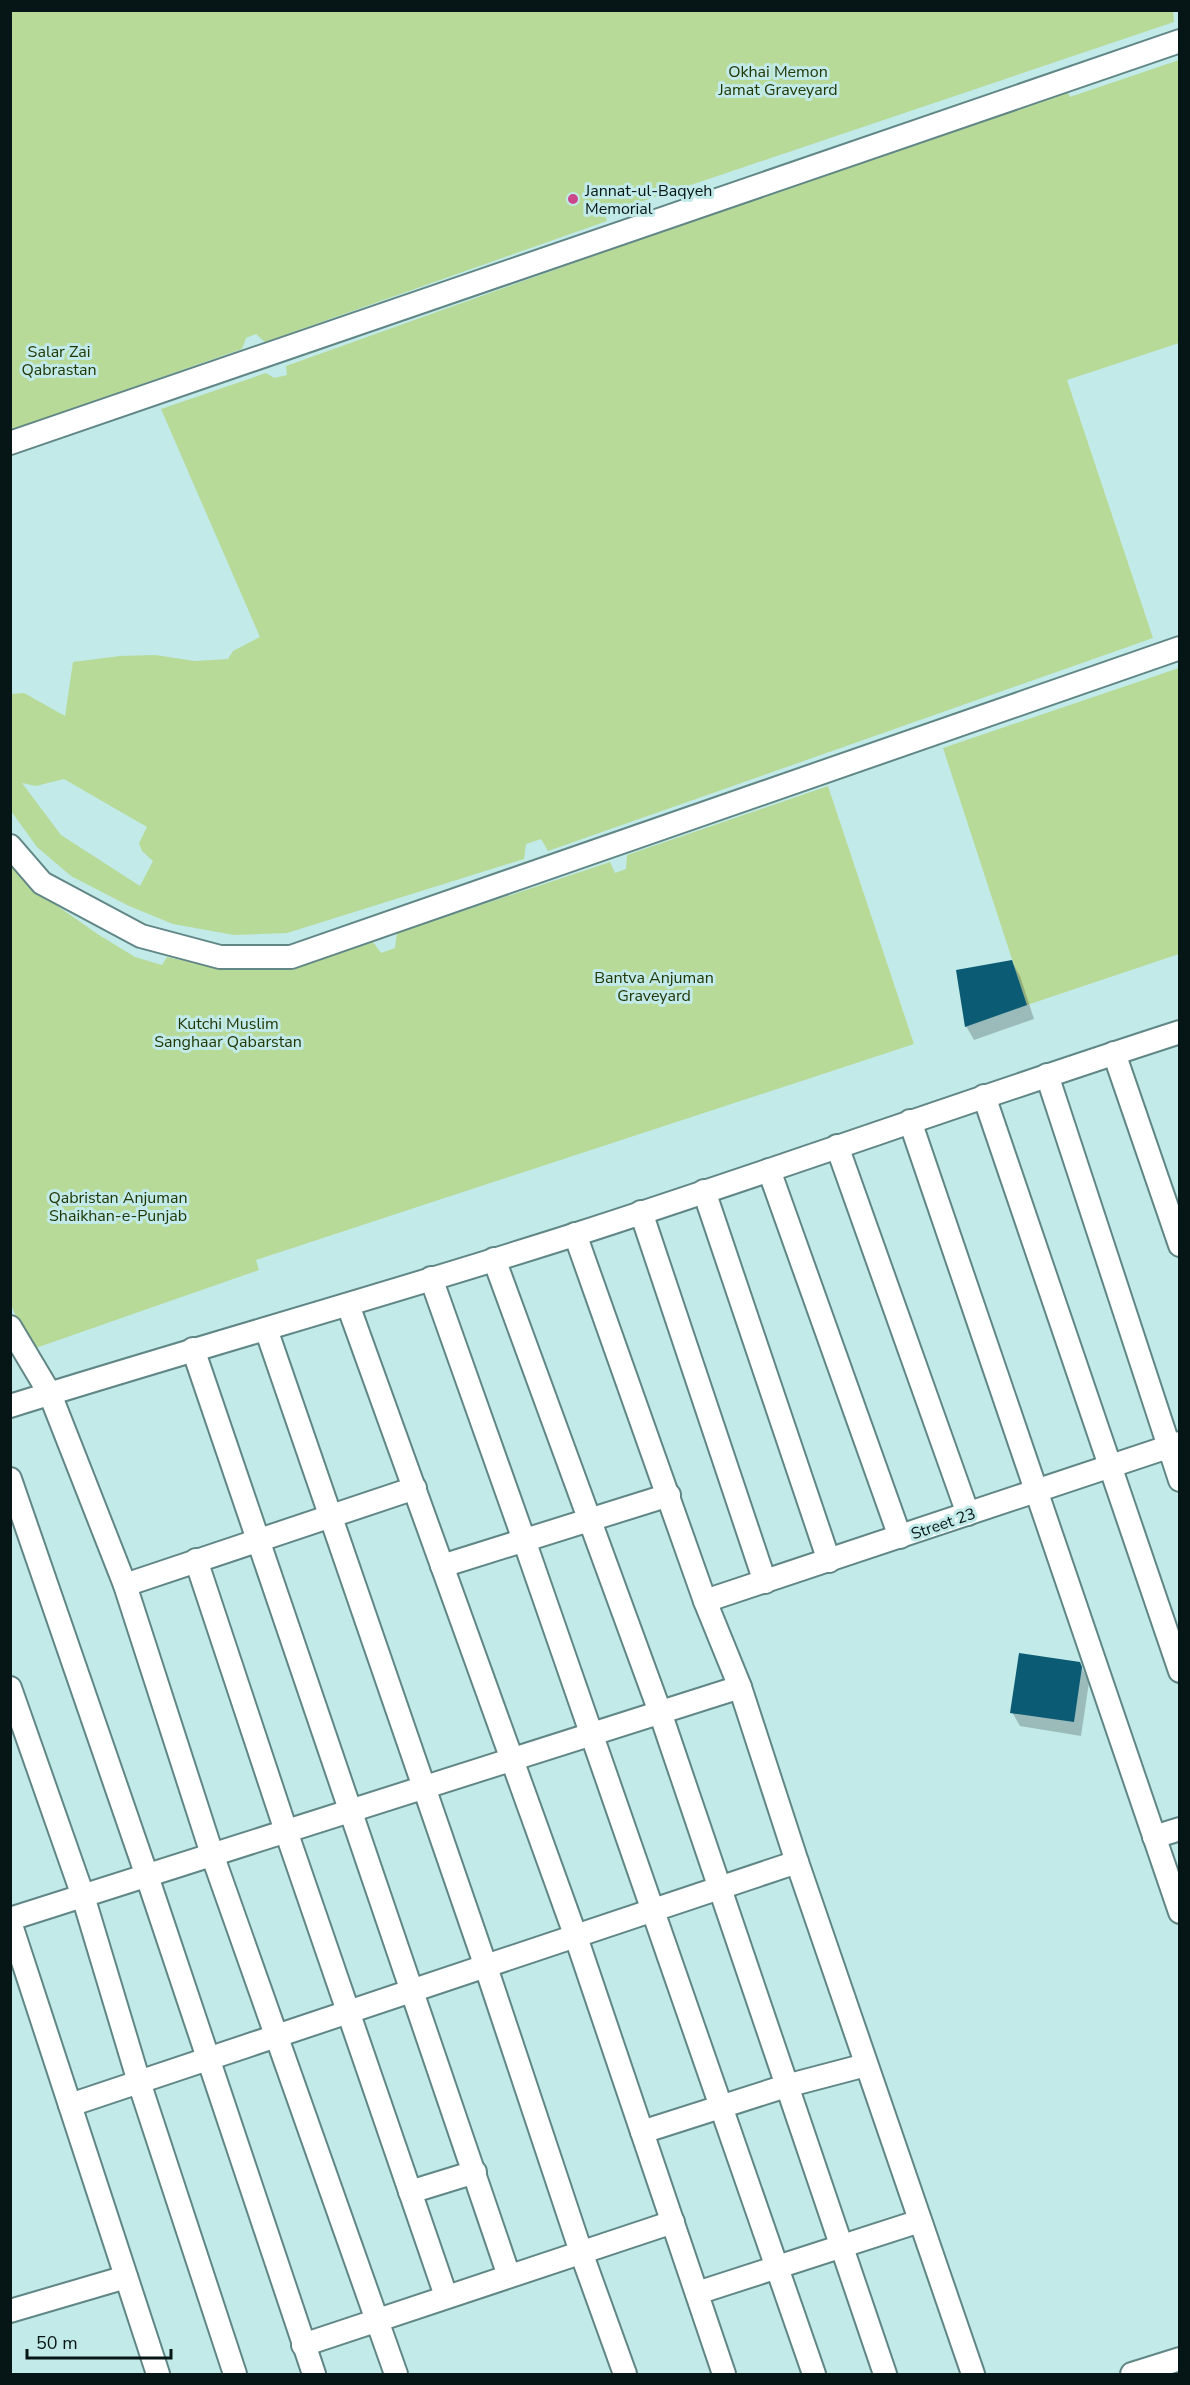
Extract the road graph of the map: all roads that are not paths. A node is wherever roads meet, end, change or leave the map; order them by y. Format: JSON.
{"nodes":[{"id":1,"x":1179,"y":40,"type":"edge"},
{"id":2,"x":10,"y":443,"type":"edge"},
{"id":3,"x":1179,"y":648,"type":"edge"},
{"id":4,"x":10,"y":846,"type":"edge"},
{"id":5,"x":1179,"y":1033,"type":"edge"},
{"id":6,"x":1114,"y":1053,"type":"junction"},
{"id":7,"x":1047,"y":1075,"type":"junction"},
{"id":8,"x":984,"y":1096,"type":"junction"},
{"id":9,"x":910,"y":1121,"type":"junction"},
{"id":10,"x":837,"y":1146,"type":"junction"},
{"id":11,"x":769,"y":1170,"type":"junction"},
{"id":12,"x":704,"y":1191,"type":"junction"},
{"id":13,"x":641,"y":1212,"type":"junction"},
{"id":14,"x":575,"y":1234,"type":"junction"},
{"id":15,"x":1179,"y":1245,"type":"edge"},
{"id":16,"x":494,"y":1259,"type":"junction"},
{"id":17,"x":431,"y":1278,"type":"junction"},
{"id":18,"x":348,"y":1305,"type":"junction"},
{"id":19,"x":10,"y":1327,"type":"edge"},
{"id":20,"x":266,"y":1329,"type":"junction"},
{"id":21,"x":194,"y":1349,"type":"junction"},
{"id":22,"x":50,"y":1394,"type":"junction"},
{"id":23,"x":10,"y":1406,"type":"edge"},
{"id":24,"x":1174,"y":1445,"type":"edge"},
{"id":25,"x":1110,"y":1467,"type":"junction"},
{"id":26,"x":10,"y":1479,"type":"edge"},
{"id":27,"x":1179,"y":1480,"type":"edge"},
{"id":28,"x":415,"y":1488,"type":"junction"},
{"id":29,"x":1036,"y":1492,"type":"junction"},
{"id":30,"x":669,"y":1495,"type":"junction"},
{"id":31,"x":968,"y":1514,"type":"junction"},
{"id":32,"x":330,"y":1517,"type":"junction"},
{"id":33,"x":590,"y":1519,"type":"junction"},
{"id":34,"x":900,"y":1537,"type":"junction"},
{"id":35,"x":258,"y":1539,"type":"junction"},
{"id":36,"x":524,"y":1540,"type":"junction"},
{"id":37,"x":195,"y":1560,"type":"junction"},
{"id":38,"x":830,"y":1561,"type":"junction"},
{"id":39,"x":442,"y":1566,"type":"junction"},
{"id":40,"x":765,"y":1582,"type":"junction"},
{"id":41,"x":125,"y":1585,"type":"junction"},
{"id":42,"x":705,"y":1601,"type":"junction"},
{"id":43,"x":1179,"y":1671,"type":"edge"},
{"id":44,"x":740,"y":1687,"type":"junction"},
{"id":45,"x":10,"y":1688,"type":"edge"},
{"id":46,"x":660,"y":1712,"type":"junction"},
{"id":47,"x":591,"y":1734,"type":"junction"},
{"id":48,"x":512,"y":1759,"type":"junction"},
{"id":49,"x":424,"y":1787,"type":"junction"},
{"id":50,"x":350,"y":1811,"type":"junction"},
{"id":51,"x":1179,"y":1829,"type":"edge"},
{"id":52,"x":285,"y":1831,"type":"junction"},
{"id":53,"x":1154,"y":1837,"type":"junction"},
{"id":54,"x":212,"y":1854,"type":"junction"},
{"id":55,"x":797,"y":1862,"type":"junction"},
{"id":56,"x":147,"y":1876,"type":"junction"},
{"id":57,"x":718,"y":1887,"type":"junction"},
{"id":58,"x":83,"y":1896,"type":"junction"},
{"id":59,"x":653,"y":1910,"type":"junction"},
{"id":60,"x":1179,"y":1912,"type":"edge"},
{"id":61,"x":11,"y":1927,"type":"edge"},
{"id":62,"x":576,"y":1937,"type":"junction"},
{"id":63,"x":486,"y":1967,"type":"junction"},
{"id":64,"x":411,"y":1992,"type":"junction"},
{"id":65,"x":348,"y":2013,"type":"junction"},
{"id":66,"x":277,"y":2036,"type":"junction"},
{"id":67,"x":208,"y":2058,"type":"junction"},
{"id":68,"x":866,"y":2065,"type":"junction"},
{"id":69,"x":139,"y":2082,"type":"junction"},
{"id":70,"x":786,"y":2086,"type":"junction"},
{"id":71,"x":70,"y":2105,"type":"junction"},
{"id":72,"x":721,"y":2107,"type":"junction"},
{"id":73,"x":642,"y":2132,"type":"junction"},
{"id":74,"x":475,"y":2172,"type":"junction"},
{"id":75,"x":410,"y":2192,"type":"junction"},
{"id":76,"x":920,"y":2221,"type":"junction"},
{"id":77,"x":673,"y":2222,"type":"junction"},
{"id":78,"x":841,"y":2246,"type":"junction"},
{"id":79,"x":581,"y":2252,"type":"junction"},
{"id":80,"x":777,"y":2267,"type":"junction"},
{"id":81,"x":509,"y":2276,"type":"junction"},
{"id":82,"x":126,"y":2277,"type":"junction"},
{"id":83,"x":697,"y":2293,"type":"junction"},
{"id":84,"x":446,"y":2296,"type":"junction"},
{"id":85,"x":10,"y":2311,"type":"edge"},
{"id":86,"x":375,"y":2319,"type":"junction"},
{"id":87,"x":303,"y":2344,"type":"junction"},
{"id":88,"x":1179,"y":2359,"type":"edge"},
{"id":89,"x":158,"y":2374,"type":"edge"},
{"id":90,"x":235,"y":2374,"type":"edge"},
{"id":91,"x":314,"y":2374,"type":"edge"},
{"id":92,"x":396,"y":2374,"type":"edge"},
{"id":93,"x":625,"y":2374,"type":"edge"},
{"id":94,"x":724,"y":2374,"type":"edge"},
{"id":95,"x":814,"y":2374,"type":"edge"},
{"id":96,"x":885,"y":2374,"type":"edge"},
{"id":97,"x":974,"y":2374,"type":"edge"},
{"id":98,"x":1132,"y":2374,"type":"edge"}],
"edges":[{"from":1,"to":2,"type":"street"},
{"from":3,"to":4,"type":"street"},
{"from":5,"to":6,"type":"street"},
{"from":6,"to":7,"type":"street"},
{"from":6,"to":15,"type":"street"},
{"from":7,"to":8,"type":"street"},
{"from":7,"to":24,"type":"street"},
{"from":8,"to":9,"type":"street"},
{"from":8,"to":25,"type":"street"},
{"from":9,"to":10,"type":"street"},
{"from":9,"to":29,"type":"street"},
{"from":10,"to":11,"type":"street"},
{"from":10,"to":31,"type":"street"},
{"from":11,"to":12,"type":"street"},
{"from":11,"to":34,"type":"street"},
{"from":12,"to":13,"type":"street"},
{"from":12,"to":38,"type":"street"},
{"from":13,"to":14,"type":"street"},
{"from":13,"to":40,"type":"street"},
{"from":14,"to":16,"type":"street"},
{"from":14,"to":30,"type":"street"},
{"from":16,"to":17,"type":"street"},
{"from":16,"to":33,"type":"street"},
{"from":17,"to":18,"type":"street"},
{"from":17,"to":36,"type":"street"},
{"from":18,"to":20,"type":"street"},
{"from":18,"to":28,"type":"street"},
{"from":19,"to":22,"type":"street"},
{"from":20,"to":21,"type":"street"},
{"from":20,"to":32,"type":"street"},
{"from":21,"to":22,"type":"street"},
{"from":21,"to":35,"type":"street"},
{"from":22,"to":23,"type":"street"},
{"from":22,"to":41,"type":"street"},
{"from":24,"to":25,"type":"street","name":"Street 23"},
{"from":24,"to":27,"type":"street"},
{"from":25,"to":29,"type":"street","name":"Street 23"},
{"from":25,"to":43,"type":"street"},
{"from":26,"to":56,"type":"street"},
{"from":28,"to":32,"type":"street"},
{"from":28,"to":39,"type":"street"},
{"from":29,"to":31,"type":"street","name":"Street 23"},
{"from":29,"to":53,"type":"street"},
{"from":30,"to":33,"type":"street"},
{"from":30,"to":42,"type":"street"},
{"from":31,"to":34,"type":"street","name":"Street 23"},
{"from":32,"to":35,"type":"street"},
{"from":32,"to":49,"type":"street"},
{"from":33,"to":36,"type":"street"},
{"from":33,"to":46,"type":"street"},
{"from":34,"to":38,"type":"street","name":"Street 23"},
{"from":35,"to":37,"type":"street"},
{"from":35,"to":50,"type":"street"},
{"from":36,"to":39,"type":"street"},
{"from":36,"to":47,"type":"street"},
{"from":37,"to":41,"type":"street"},
{"from":37,"to":52,"type":"street"},
{"from":38,"to":40,"type":"street","name":"Street 23"},
{"from":39,"to":48,"type":"street"},
{"from":40,"to":42,"type":"street","name":"Street 23"},
{"from":41,"to":54,"type":"street"},
{"from":42,"to":44,"type":"street"},
{"from":44,"to":46,"type":"street"},
{"from":44,"to":55,"type":"street"},
{"from":45,"to":58,"type":"street"},
{"from":46,"to":47,"type":"street"},
{"from":46,"to":57,"type":"street"},
{"from":47,"to":48,"type":"street"},
{"from":47,"to":59,"type":"street"},
{"from":48,"to":49,"type":"street"},
{"from":48,"to":62,"type":"street"},
{"from":49,"to":50,"type":"street"},
{"from":49,"to":63,"type":"street"},
{"from":50,"to":52,"type":"street"},
{"from":50,"to":64,"type":"street"},
{"from":51,"to":53,"type":"street"},
{"from":52,"to":54,"type":"street"},
{"from":52,"to":65,"type":"street"},
{"from":53,"to":60,"type":"street"},
{"from":54,"to":56,"type":"street"},
{"from":54,"to":66,"type":"street"},
{"from":55,"to":57,"type":"street"},
{"from":55,"to":68,"type":"street"},
{"from":56,"to":58,"type":"street"},
{"from":56,"to":67,"type":"street"},
{"from":57,"to":59,"type":"street"},
{"from":57,"to":70,"type":"street"},
{"from":58,"to":61,"type":"street"},
{"from":58,"to":69,"type":"street"},
{"from":59,"to":62,"type":"street"},
{"from":59,"to":72,"type":"street"},
{"from":61,"to":71,"type":"street"},
{"from":62,"to":63,"type":"street"},
{"from":62,"to":73,"type":"street"},
{"from":63,"to":64,"type":"street"},
{"from":63,"to":79,"type":"street"},
{"from":64,"to":65,"type":"street"},
{"from":64,"to":74,"type":"street"},
{"from":65,"to":66,"type":"street"},
{"from":65,"to":75,"type":"street"},
{"from":66,"to":67,"type":"street"},
{"from":66,"to":86,"type":"street"},
{"from":67,"to":69,"type":"street"},
{"from":67,"to":87,"type":"street"},
{"from":68,"to":70,"type":"street"},
{"from":68,"to":76,"type":"street"},
{"from":69,"to":71,"type":"street"},
{"from":69,"to":90,"type":"street"},
{"from":70,"to":72,"type":"street"},
{"from":70,"to":78,"type":"street"},
{"from":71,"to":82,"type":"street"},
{"from":72,"to":73,"type":"street"},
{"from":72,"to":80,"type":"street"},
{"from":73,"to":77,"type":"street"},
{"from":74,"to":75,"type":"street"},
{"from":74,"to":81,"type":"street"},
{"from":75,"to":84,"type":"street"},
{"from":76,"to":78,"type":"street"},
{"from":76,"to":97,"type":"street"},
{"from":77,"to":79,"type":"street"},
{"from":77,"to":83,"type":"street"},
{"from":78,"to":80,"type":"street"},
{"from":78,"to":96,"type":"street"},
{"from":79,"to":81,"type":"street"},
{"from":79,"to":93,"type":"street"},
{"from":80,"to":83,"type":"street"},
{"from":80,"to":95,"type":"street"},
{"from":81,"to":84,"type":"street"},
{"from":82,"to":85,"type":"street"},
{"from":82,"to":89,"type":"street"},
{"from":83,"to":94,"type":"street"},
{"from":84,"to":86,"type":"street"},
{"from":86,"to":87,"type":"street"},
{"from":86,"to":92,"type":"street"},
{"from":87,"to":91,"type":"street"},
{"from":88,"to":98,"type":"street"}]}
